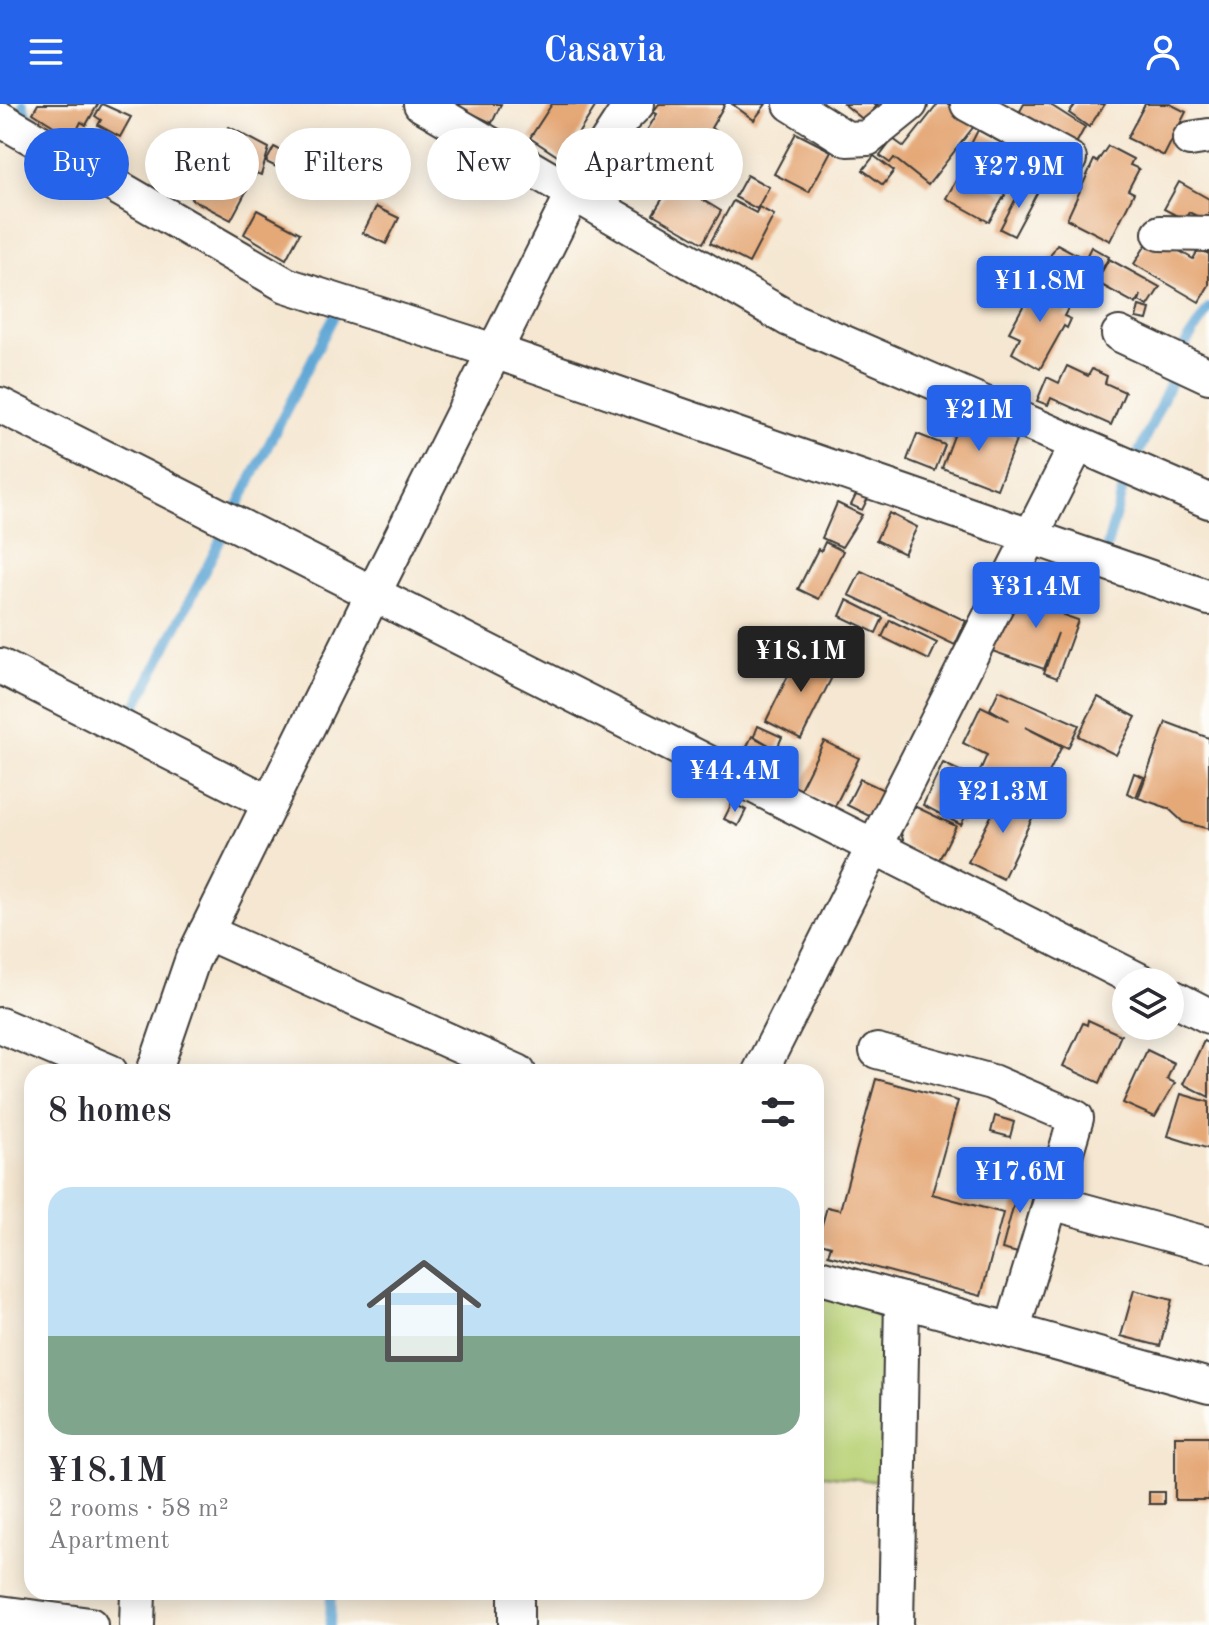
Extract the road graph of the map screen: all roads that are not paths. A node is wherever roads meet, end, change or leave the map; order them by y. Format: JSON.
{"nodes":[{"id":1,"x":421,"y":104,"type":"edge"},
{"id":2,"x":637,"y":104,"type":"edge"},
{"id":3,"x":791,"y":104,"type":"edge"},
{"id":4,"x":910,"y":104,"type":"edge"},
{"id":5,"x":968,"y":104,"type":"edge"},
{"id":6,"x":0,"y":119,"type":"edge"},
{"id":7,"x":616,"y":128,"type":"edge"},
{"id":8,"x":1069,"y":159,"type":"dead end"},
{"id":9,"x":556,"y":184,"type":"edge"},
{"id":10,"x":570,"y":200,"type":"edge"},
{"id":11,"x":583,"y":200,"type":"edge"},
{"id":12,"x":1160,"y":233,"type":"dead end"},
{"id":13,"x":1209,"y":234,"type":"edge"},
{"id":14,"x":1119,"y":334,"type":"dead end"},
{"id":15,"x":494,"y":351,"type":"junction"},
{"id":16,"x":1209,"y":376,"type":"edge"},
{"id":17,"x":0,"y":405,"type":"edge"},
{"id":18,"x":1077,"y":445,"type":"junction"},
{"id":19,"x":1209,"y":501,"type":"edge"},
{"id":20,"x":1032,"y":536,"type":"junction"},
{"id":21,"x":373,"y":594,"type":"junction"},
{"id":22,"x":1209,"y":598,"type":"edge"},
{"id":23,"x":0,"y":666,"type":"edge"},
{"id":24,"x":270,"y":803,"type":"junction"},
{"id":25,"x":874,"y":847,"type":"junction"},
{"id":26,"x":206,"y":932,"type":"junction"},
{"id":27,"x":1114,"y":968,"type":"edge"},
{"id":28,"x":1184,"y":1003,"type":"edge"},
{"id":29,"x":1209,"y":1016,"type":"edge"},
{"id":30,"x":0,"y":1025,"type":"edge"},
{"id":31,"x":877,"y":1051,"type":"dead end"},
{"id":32,"x":91,"y":1064,"type":"edge"},
{"id":33,"x":157,"y":1064,"type":"edge"},
{"id":34,"x":500,"y":1064,"type":"edge"},
{"id":35,"x":764,"y":1064,"type":"edge"},
{"id":36,"x":1051,"y":1202,"type":"junction"},
{"id":37,"x":1209,"y":1245,"type":"edge"},
{"id":38,"x":824,"y":1278,"type":"edge"},
{"id":39,"x":902,"y":1300,"type":"junction"},
{"id":40,"x":1012,"y":1331,"type":"junction"},
{"id":41,"x":1209,"y":1386,"type":"edge"},
{"id":42,"x":138,"y":1600,"type":"edge"},
{"id":43,"x":516,"y":1600,"type":"edge"},
{"id":44,"x":0,"y":1613,"type":"edge"},
{"id":45,"x":90,"y":1625,"type":"edge"},
{"id":46,"x":137,"y":1625,"type":"edge"},
{"id":47,"x":516,"y":1625,"type":"edge"},
{"id":48,"x":896,"y":1625,"type":"edge"}],
"edges":[{"from":1,"to":9,"type":"street"},
{"from":2,"to":7,"type":"street"},
{"from":3,"to":4,"type":"street"},
{"from":5,"to":8,"type":"street"},
{"from":6,"to":15,"type":"street"},
{"from":10,"to":15,"type":"street"},
{"from":11,"to":18,"type":"street"},
{"from":12,"to":13,"type":"street"},
{"from":14,"to":16,"type":"street"},
{"from":15,"to":20,"type":"street"},
{"from":15,"to":21,"type":"street"},
{"from":17,"to":21,"type":"street"},
{"from":18,"to":19,"type":"street"},
{"from":18,"to":20,"type":"street"},
{"from":20,"to":22,"type":"street"},
{"from":20,"to":25,"type":"street"},
{"from":21,"to":24,"type":"street"},
{"from":21,"to":25,"type":"street"},
{"from":23,"to":24,"type":"street"},
{"from":24,"to":26,"type":"street"},
{"from":25,"to":27,"type":"street"},
{"from":25,"to":35,"type":"street"},
{"from":26,"to":33,"type":"street"},
{"from":26,"to":34,"type":"street"},
{"from":28,"to":29,"type":"street"},
{"from":30,"to":32,"type":"street"},
{"from":31,"to":36,"type":"street"},
{"from":36,"to":37,"type":"street"},
{"from":36,"to":40,"type":"street"},
{"from":38,"to":39,"type":"street"},
{"from":39,"to":40,"type":"street"},
{"from":39,"to":48,"type":"street"},
{"from":40,"to":41,"type":"street"},
{"from":42,"to":46,"type":"street"},
{"from":43,"to":47,"type":"street"},
{"from":44,"to":45,"type":"street"}]}
